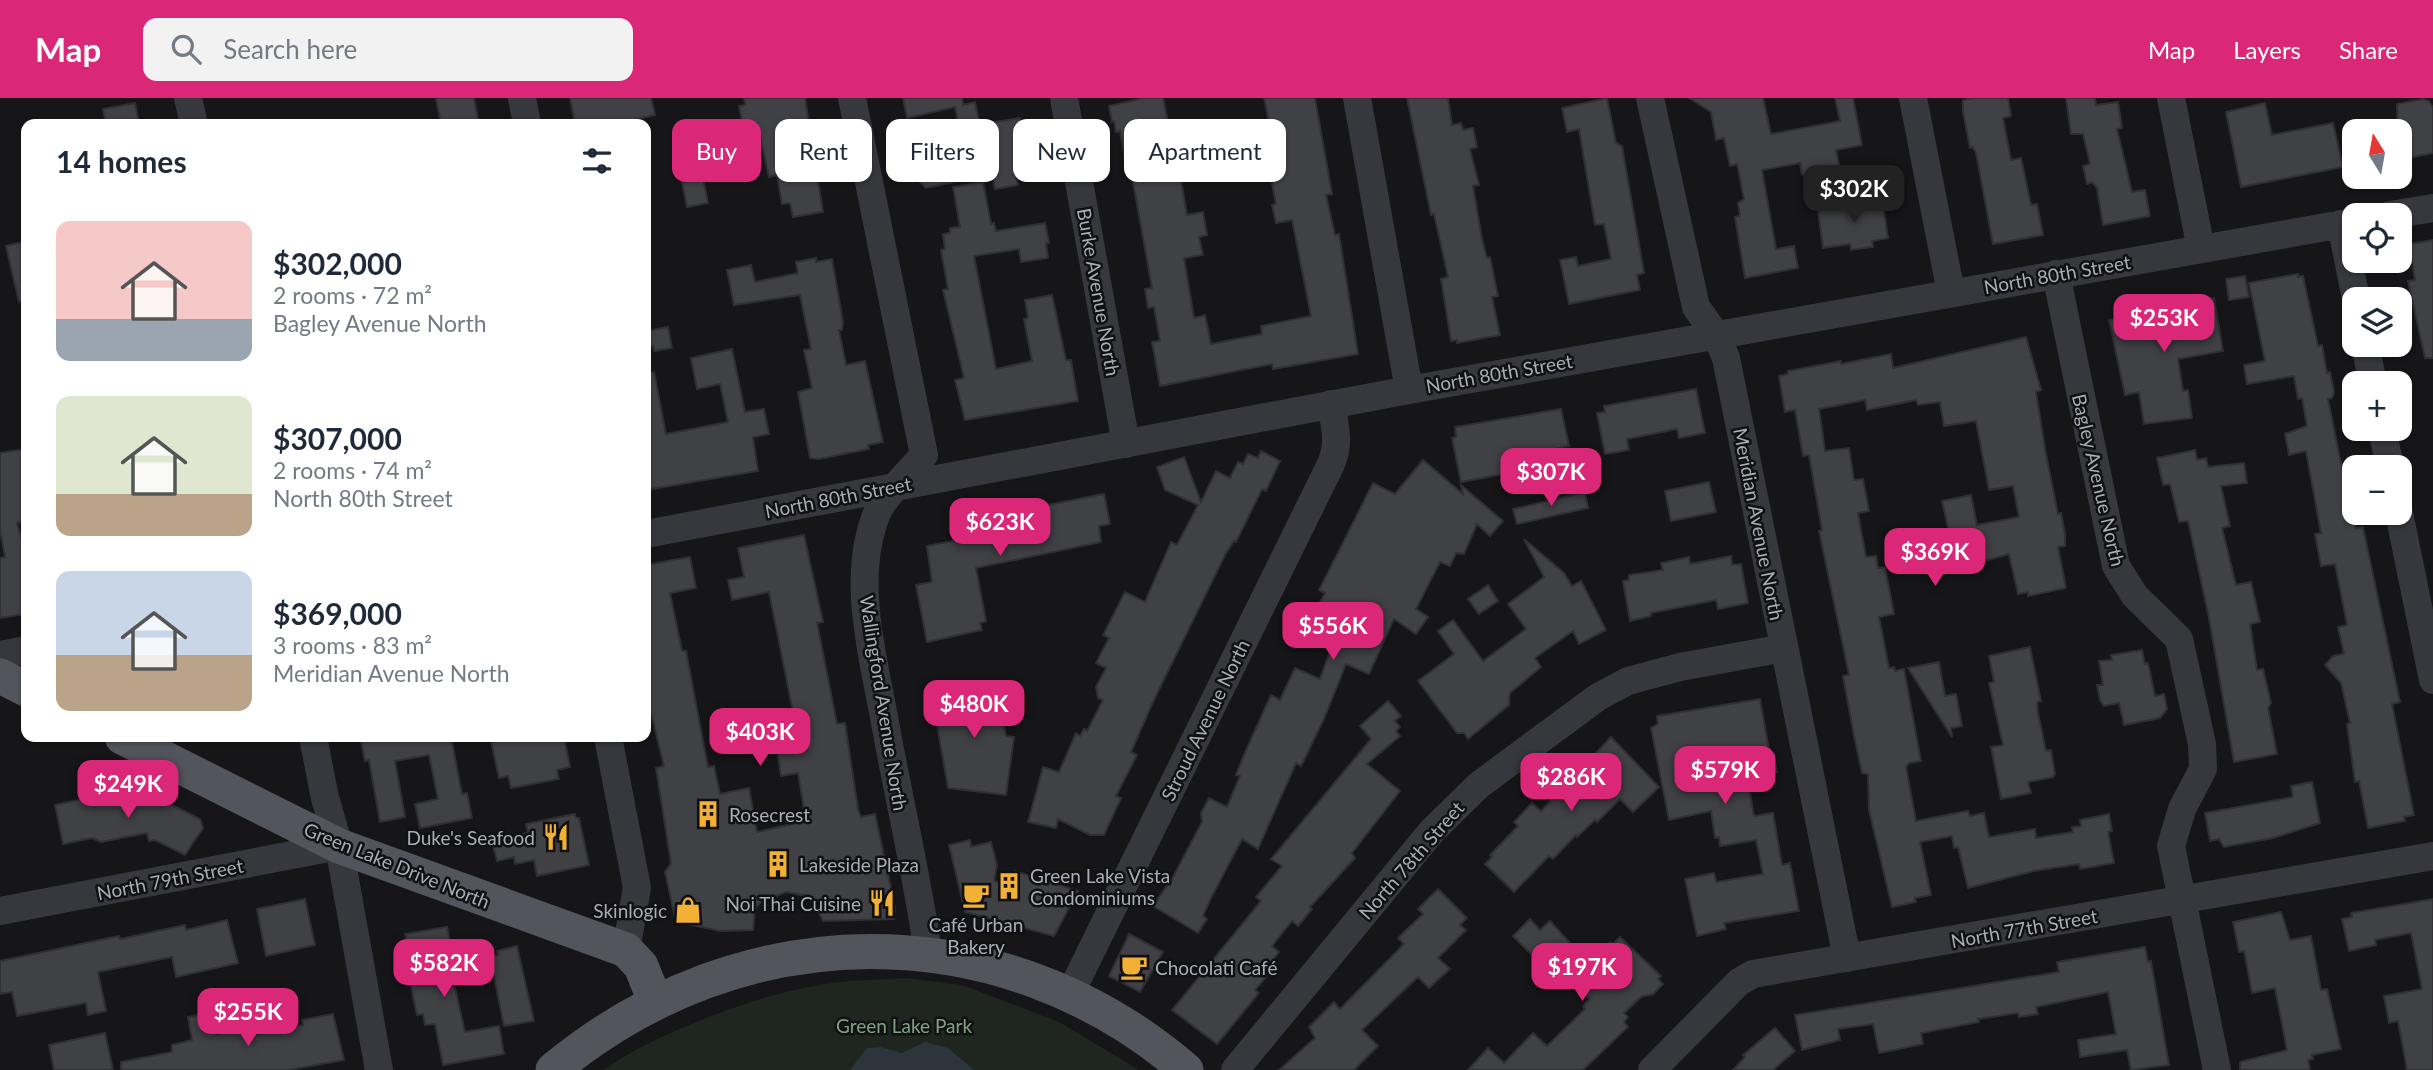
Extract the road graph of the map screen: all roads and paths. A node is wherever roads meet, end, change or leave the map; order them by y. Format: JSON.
{"nodes":[{"id":1,"x":188,"y":98,"type":"edge"},
{"id":2,"x":522,"y":98,"type":"edge"},
{"id":3,"x":852,"y":98,"type":"edge"},
{"id":4,"x":1064,"y":98,"type":"edge"},
{"id":5,"x":1357,"y":98,"type":"edge"},
{"id":6,"x":1650,"y":98,"type":"edge"},
{"id":7,"x":1913,"y":98,"type":"edge"},
{"id":8,"x":2171,"y":98,"type":"edge"},
{"id":9,"x":193,"y":119,"type":"edge"},
{"id":10,"x":526,"y":119,"type":"edge"},
{"id":11,"x":2433,"y":208,"type":"edge"},
{"id":12,"x":2412,"y":211,"type":"edge"},
{"id":13,"x":2342,"y":224,"type":"edge"},
{"id":14,"x":2201,"y":249,"type":"junction"},
{"id":15,"x":2056,"y":274,"type":"junction"},
{"id":16,"x":1951,"y":293,"type":"junction"},
{"id":17,"x":1716,"y":335,"type":"junction"},
{"id":18,"x":1409,"y":390,"type":"junction"},
{"id":19,"x":1331,"y":404,"type":"junction"},
{"id":20,"x":1126,"y":444,"type":"junction"},
{"id":21,"x":900,"y":485,"type":"junction"},
{"id":22,"x":2401,"y":525,"type":"edge"},
{"id":23,"x":651,"y":533,"type":"edge"},
{"id":24,"x":1784,"y":648,"type":"junction"},
{"id":25,"x":21,"y":651,"type":"edge"},
{"id":26,"x":0,"y":655,"type":"edge"},
{"id":27,"x":0,"y":676,"type":"edge"},
{"id":28,"x":2433,"y":680,"type":"edge"},
{"id":29,"x":21,"y":686,"type":"edge"},
{"id":30,"x":132,"y":742,"type":"edge"},
{"id":31,"x":314,"y":742,"type":"edge"},
{"id":32,"x":609,"y":742,"type":"edge"},
{"id":33,"x":339,"y":846,"type":"junction"},
{"id":34,"x":2433,"y":856,"type":"edge"},
{"id":35,"x":2181,"y":901,"type":"junction"},
{"id":36,"x":0,"y":911,"type":"edge"},
{"id":37,"x":626,"y":950,"type":"junction"},
{"id":38,"x":928,"y":953,"type":"junction"},
{"id":39,"x":1847,"y":958,"type":"junction"},
{"id":40,"x":1070,"y":995,"type":"junction"},
{"id":41,"x":655,"y":1001,"type":"junction"},
{"id":42,"x":379,"y":1070,"type":"edge"},
{"id":43,"x":553,"y":1070,"type":"edge"},
{"id":44,"x":1186,"y":1070,"type":"edge"},
{"id":45,"x":1235,"y":1070,"type":"edge"},
{"id":46,"x":1652,"y":1070,"type":"edge"},
{"id":47,"x":2217,"y":1070,"type":"edge"}],
"edges":[{"from":1,"to":9,"type":"street"},
{"from":2,"to":10,"type":"street"},
{"from":3,"to":21,"type":"street","name":"Wallingford Avenue North"},
{"from":4,"to":20,"type":"street","name":"Burke Avenue North"},
{"from":5,"to":18,"type":"street"},
{"from":6,"to":17,"type":"street","name":"Meridian Avenue North"},
{"from":7,"to":16,"type":"street"},
{"from":8,"to":14,"type":"street"},
{"from":11,"to":12,"type":"street"},
{"from":13,"to":14,"type":"street","name":"North 80th Street"},
{"from":14,"to":15,"type":"street","name":"North 80th Street"},
{"from":15,"to":16,"type":"street","name":"North 80th Street"},
{"from":15,"to":35,"type":"street","name":"Bagley Avenue North"},
{"from":16,"to":17,"type":"street","name":"North 80th Street"},
{"from":17,"to":18,"type":"street","name":"North 80th Street"},
{"from":17,"to":24,"type":"street","name":"Meridian Avenue North"},
{"from":18,"to":19,"type":"street","name":"North 80th Street"},
{"from":19,"to":20,"type":"street","name":"North 80th Street"},
{"from":19,"to":40,"type":"street","name":"Stroud Avenue North"},
{"from":20,"to":21,"type":"street","name":"North 80th Street"},
{"from":21,"to":23,"type":"street","name":"North 80th Street"},
{"from":21,"to":38,"type":"street","name":"Wallingford Avenue North"},
{"from":22,"to":28,"type":"street"},
{"from":24,"to":39,"type":"street","name":"Meridian Avenue North"},
{"from":24,"to":45,"type":"street","name":"North 78th Street"},
{"from":25,"to":26,"type":"street"},
{"from":27,"to":29,"type":"main road"},
{"from":30,"to":33,"type":"main road","name":"Green Lake Drive North"},
{"from":31,"to":33,"type":"street"},
{"from":32,"to":37,"type":"street"},
{"from":33,"to":36,"type":"street","name":"North 79th Street"},
{"from":33,"to":37,"type":"main road","name":"Green Lake Drive North"},
{"from":33,"to":42,"type":"street"},
{"from":34,"to":35,"type":"street","name":"North 77th Street"},
{"from":35,"to":39,"type":"street","name":"North 77th Street"},
{"from":35,"to":47,"type":"street","name":"Bagley Avenue North"},
{"from":37,"to":41,"type":"main road"},
{"from":38,"to":40,"type":"main road"},
{"from":38,"to":41,"type":"main road"},
{"from":39,"to":46,"type":"street","name":"North 77th Street"},
{"from":40,"to":44,"type":"main road"},
{"from":41,"to":43,"type":"main road"}]}
